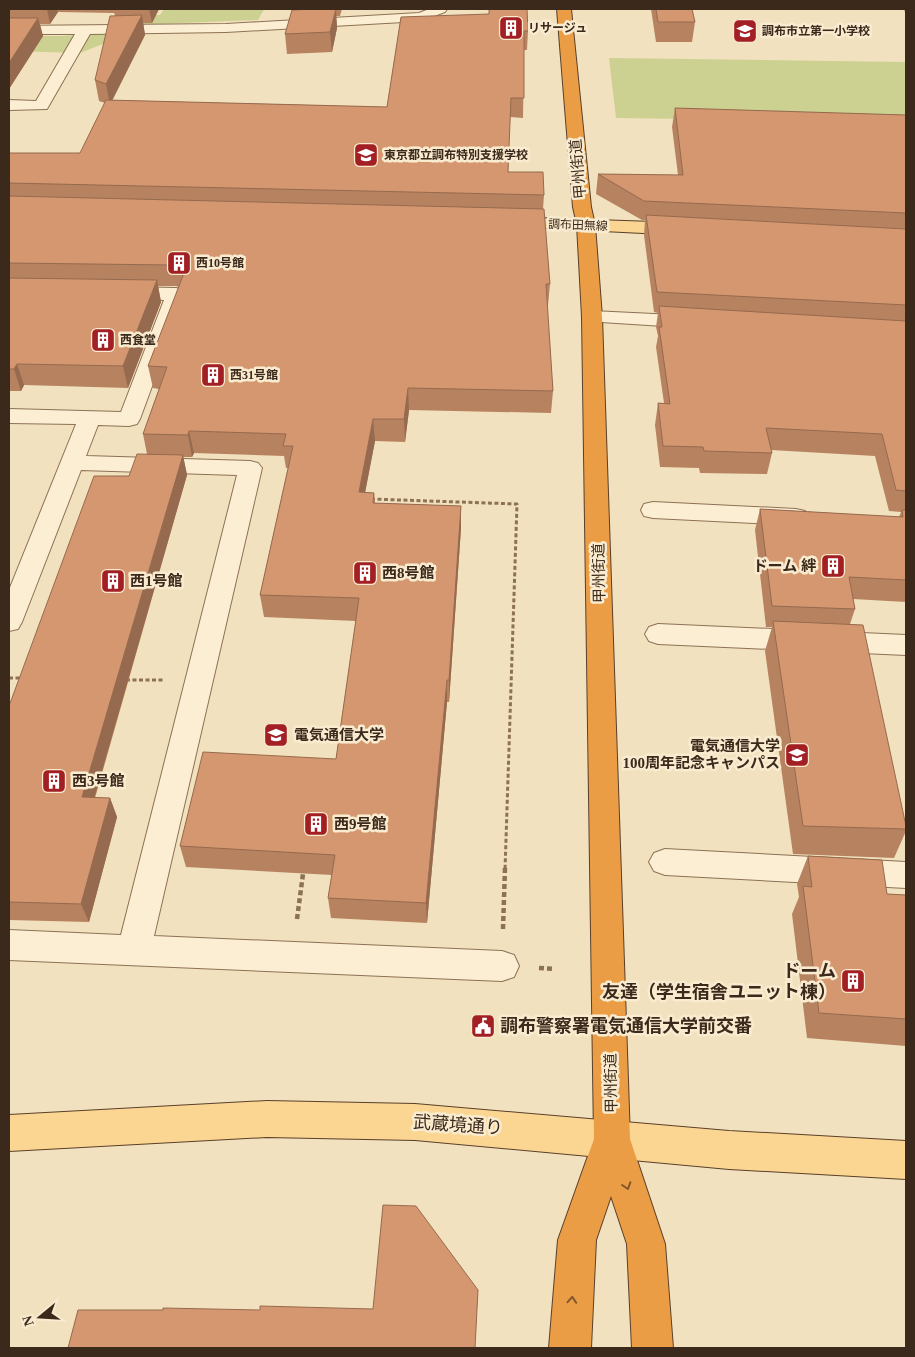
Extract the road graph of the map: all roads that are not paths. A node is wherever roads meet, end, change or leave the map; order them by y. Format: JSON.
{"nodes":[{"id":1,"x":282,"y":9,"type":"edge"},
{"id":2,"x":440,"y":9,"type":"edge"},
{"id":3,"x":564,"y":9,"type":"edge"},
{"id":4,"x":366,"y":14,"type":"edge"},
{"id":5,"x":278,"y":25,"type":"junction"},
{"id":6,"x":9,"y":30,"type":"edge"},
{"id":7,"x":84,"y":31,"type":"junction"},
{"id":8,"x":9,"y":105,"type":"edge"},
{"id":9,"x":487,"y":221,"type":"edge"},
{"id":10,"x":586,"y":225,"type":"junction"},
{"id":11,"x":698,"y":230,"type":"edge"},
{"id":12,"x":106,"y":293,"type":"edge"},
{"id":13,"x":592,"y":317,"type":"junction"},
{"id":14,"x":717,"y":323,"type":"edge"},
{"id":15,"x":9,"y":416,"type":"edge"},
{"id":16,"x":90,"y":418,"type":"junction"},
{"id":17,"x":73,"y":463,"type":"junction"},
{"id":18,"x":653,"y":510,"type":"dead end"},
{"id":19,"x":818,"y":518,"type":"edge"},
{"id":20,"x":9,"y":622,"type":"edge"},
{"id":21,"x":658,"y":634,"type":"dead end"},
{"id":22,"x":906,"y":645,"type":"edge"},
{"id":23,"x":665,"y":862,"type":"dead end"},
{"id":24,"x":906,"y":874,"type":"edge"},
{"id":25,"x":9,"y":945,"type":"edge"},
{"id":26,"x":134,"y":950,"type":"junction"},
{"id":27,"x":502,"y":966,"type":"road end"},
{"id":28,"x":9,"y":1133,"type":"edge"},
{"id":29,"x":612,"y":1139,"type":"junction"},
{"id":30,"x":906,"y":1160,"type":"edge"},
{"id":31,"x":570,"y":1348,"type":"edge"},
{"id":32,"x":653,"y":1348,"type":"edge"}],
"edges":[{"from":1,"to":5,"type":"street"},
{"from":2,"to":4,"type":"street"},
{"from":3,"to":10,"type":"highway","name":"甲州街道"},
{"from":4,"to":5,"type":"street"},
{"from":5,"to":7,"type":"street"},
{"from":6,"to":7,"type":"street"},
{"from":7,"to":8,"type":"street"},
{"from":9,"to":10,"type":"main road","name":"調布田無線"},
{"from":10,"to":11,"type":"main road","name":"調布田無線"},
{"from":10,"to":13,"type":"highway","name":"甲州街道"},
{"from":12,"to":16,"type":"street"},
{"from":13,"to":14,"type":"street"},
{"from":13,"to":29,"type":"highway","name":"甲州街道"},
{"from":15,"to":16,"type":"street"},
{"from":16,"to":17,"type":"street"},
{"from":17,"to":20,"type":"street"},
{"from":17,"to":26,"type":"street"},
{"from":18,"to":19,"type":"street"},
{"from":21,"to":22,"type":"street"},
{"from":23,"to":24,"type":"street"},
{"from":25,"to":26,"type":"street"},
{"from":26,"to":27,"type":"street"},
{"from":28,"to":29,"type":"main road","name":"武蔵境通り"},
{"from":29,"to":30,"type":"main road","name":"武蔵境通り"},
{"from":31,"to":29,"type":"highway","name":"甲州街道","one_way":true},
{"from":29,"to":32,"type":"highway","name":"甲州街道","one_way":true}]}
